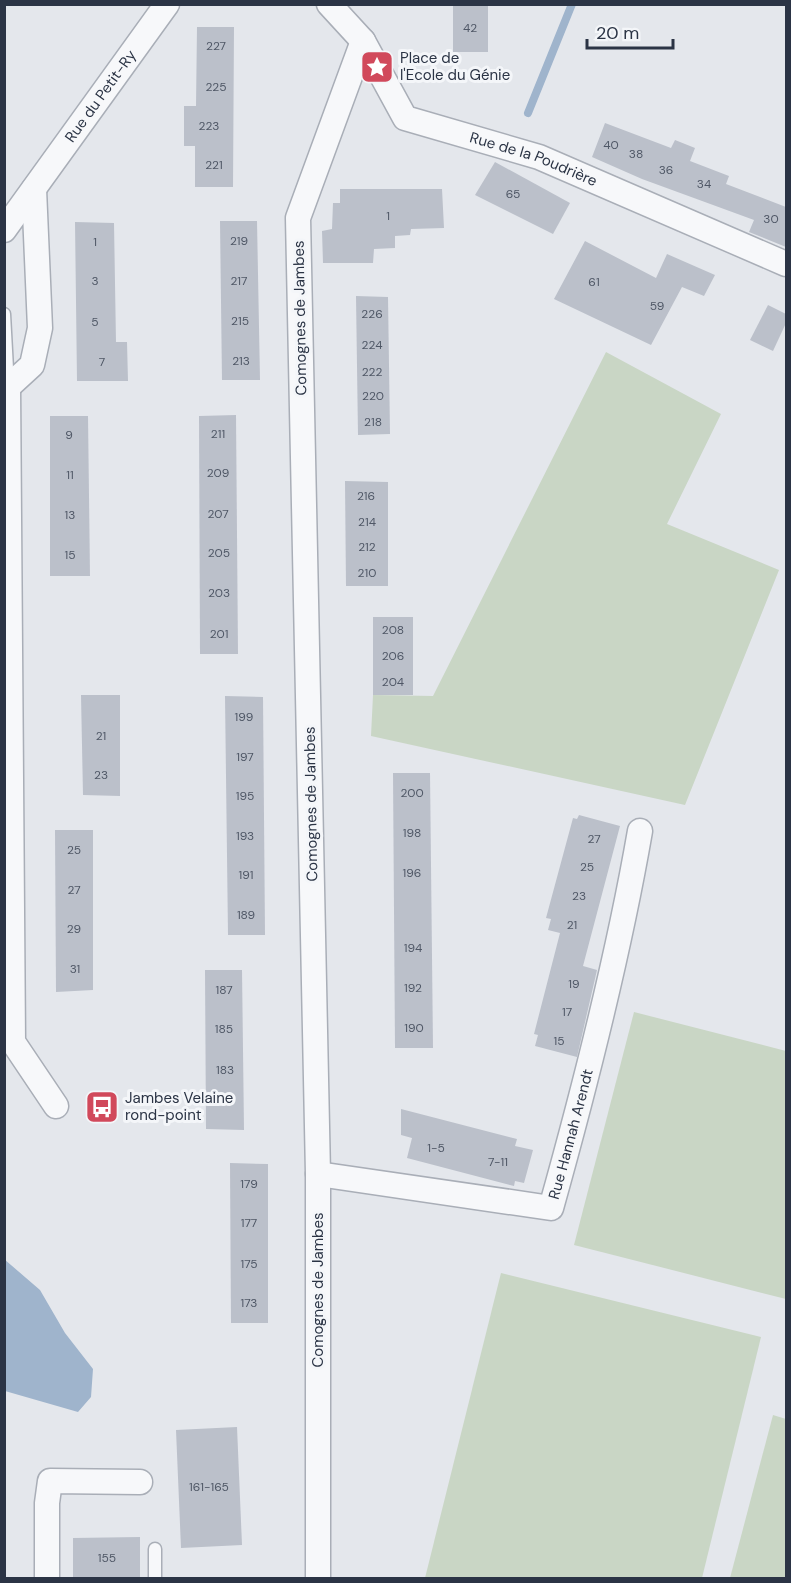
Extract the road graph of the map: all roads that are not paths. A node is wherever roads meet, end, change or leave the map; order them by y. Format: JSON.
{"nodes":[{"id":1,"x":167,"y":4,"type":"edge"},
{"id":2,"x":328,"y":4,"type":"edge"},
{"id":3,"x":363,"y":41,"type":"junction"},
{"id":4,"x":34,"y":189,"type":"junction"},
{"id":5,"x":4,"y":230,"type":"edge"},
{"id":6,"x":786,"y":264,"type":"edge"},
{"id":7,"x":4,"y":314,"type":"edge"},
{"id":8,"x":6,"y":385,"type":"edge"},
{"id":9,"x":640,"y":831,"type":"dead end"},
{"id":10,"x":57,"y":1106,"type":"dead end"},
{"id":11,"x":318,"y":1174,"type":"junction"},
{"id":12,"x":140,"y":1482,"type":"dead end"},
{"id":13,"x":155,"y":1550,"type":"dead end"},
{"id":14,"x":47,"y":1578,"type":"edge"},
{"id":15,"x":155,"y":1578,"type":"edge"},
{"id":16,"x":318,"y":1578,"type":"edge"}],
"edges":[{"from":1,"to":4,"type":"street","name":"Rue du Petit-Ry"},
{"from":2,"to":3,"type":"street","name":"Rue de la Poudrière"},
{"from":3,"to":6,"type":"street","name":"Rue de la Poudrière"},
{"from":3,"to":11,"type":"street","name":"Comognes de Jambes"},
{"from":4,"to":5,"type":"street","name":"Rue du Petit-Ry"},
{"from":4,"to":8,"type":"street"},
{"from":7,"to":8,"type":"lane"},
{"from":8,"to":10,"type":"street"},
{"from":9,"to":11,"type":"street","name":"Rue Hannah Arendt"},
{"from":11,"to":16,"type":"street","name":"Comognes de Jambes"},
{"from":12,"to":14,"type":"street"},
{"from":13,"to":15,"type":"lane"}]}
